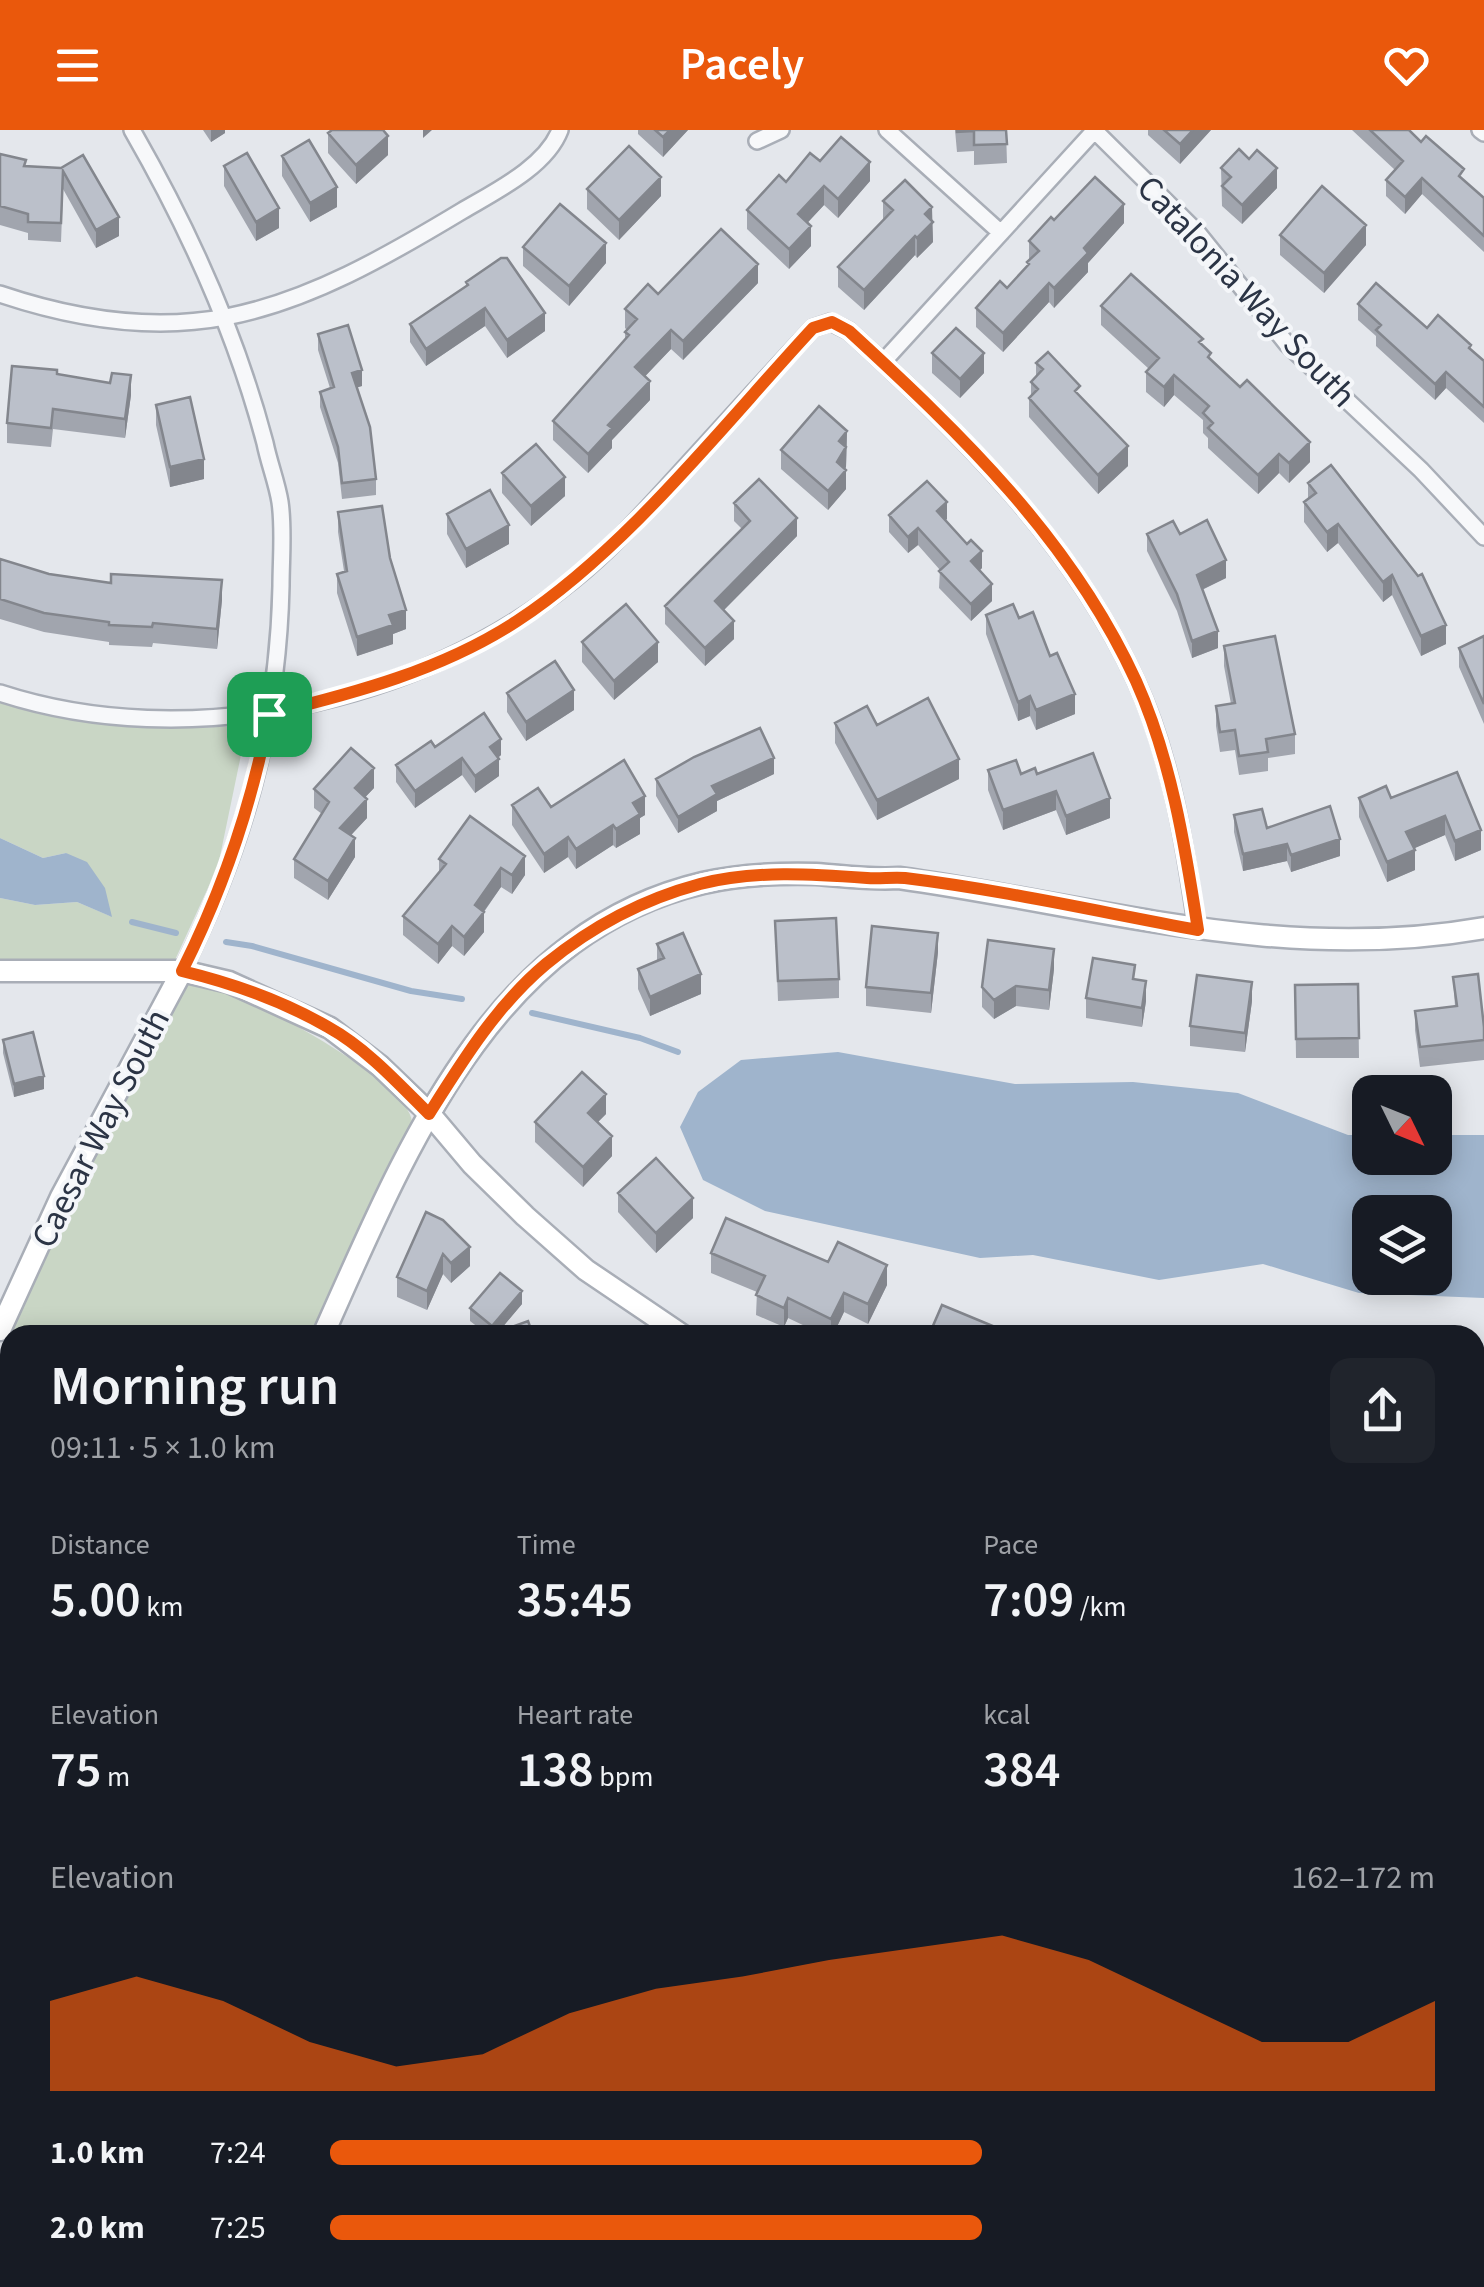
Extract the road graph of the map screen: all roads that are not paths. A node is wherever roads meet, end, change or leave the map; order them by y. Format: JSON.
{"nodes":[{"id":1,"x":132,"y":130,"type":"edge"},
{"id":2,"x":560,"y":130,"type":"edge"},
{"id":3,"x":781,"y":130,"type":"edge"},
{"id":4,"x":888,"y":130,"type":"edge"},
{"id":5,"x":1095,"y":130,"type":"edge"},
{"id":6,"x":756,"y":141,"type":"dead end"},
{"id":7,"x":1001,"y":233,"type":"junction"},
{"id":8,"x":0,"y":294,"type":"edge"},
{"id":9,"x":225,"y":317,"type":"junction"},
{"id":10,"x":883,"y":362,"type":"junction"},
{"id":11,"x":1484,"y":536,"type":"edge"},
{"id":12,"x":0,"y":693,"type":"edge"},
{"id":13,"x":269,"y":714,"type":"junction"},
{"id":14,"x":1484,"y":928,"type":"edge"},
{"id":15,"x":1198,"y":930,"type":"junction"},
{"id":16,"x":0,"y":971,"type":"edge"},
{"id":17,"x":182,"y":971,"type":"junction"},
{"id":18,"x":429,"y":1114,"type":"junction"},
{"id":19,"x":2,"y":1325,"type":"edge"},
{"id":20,"x":327,"y":1325,"type":"edge"},
{"id":21,"x":654,"y":1325,"type":"edge"}],
"edges":[{"from":1,"to":9,"type":"street","name":"Caesar Way South"},
{"from":2,"to":9,"type":"street"},
{"from":3,"to":6,"type":"street"},
{"from":4,"to":7,"type":"street"},
{"from":5,"to":7,"type":"street"},
{"from":5,"to":11,"type":"street","name":"Catalonia Way South"},
{"from":7,"to":10,"type":"street"},
{"from":8,"to":9,"type":"street"},
{"from":9,"to":13,"type":"street","name":"Caesar Way South"},
{"from":10,"to":13,"type":"street"},
{"from":10,"to":15,"type":"street"},
{"from":12,"to":13,"type":"street"},
{"from":13,"to":17,"type":"street","name":"Caesar Way South"},
{"from":14,"to":15,"type":"street"},
{"from":15,"to":18,"type":"street"},
{"from":16,"to":17,"type":"street"},
{"from":17,"to":18,"type":"street"},
{"from":17,"to":19,"type":"street","name":"Caesar Way South"},
{"from":18,"to":20,"type":"street"},
{"from":18,"to":21,"type":"street"}]}
